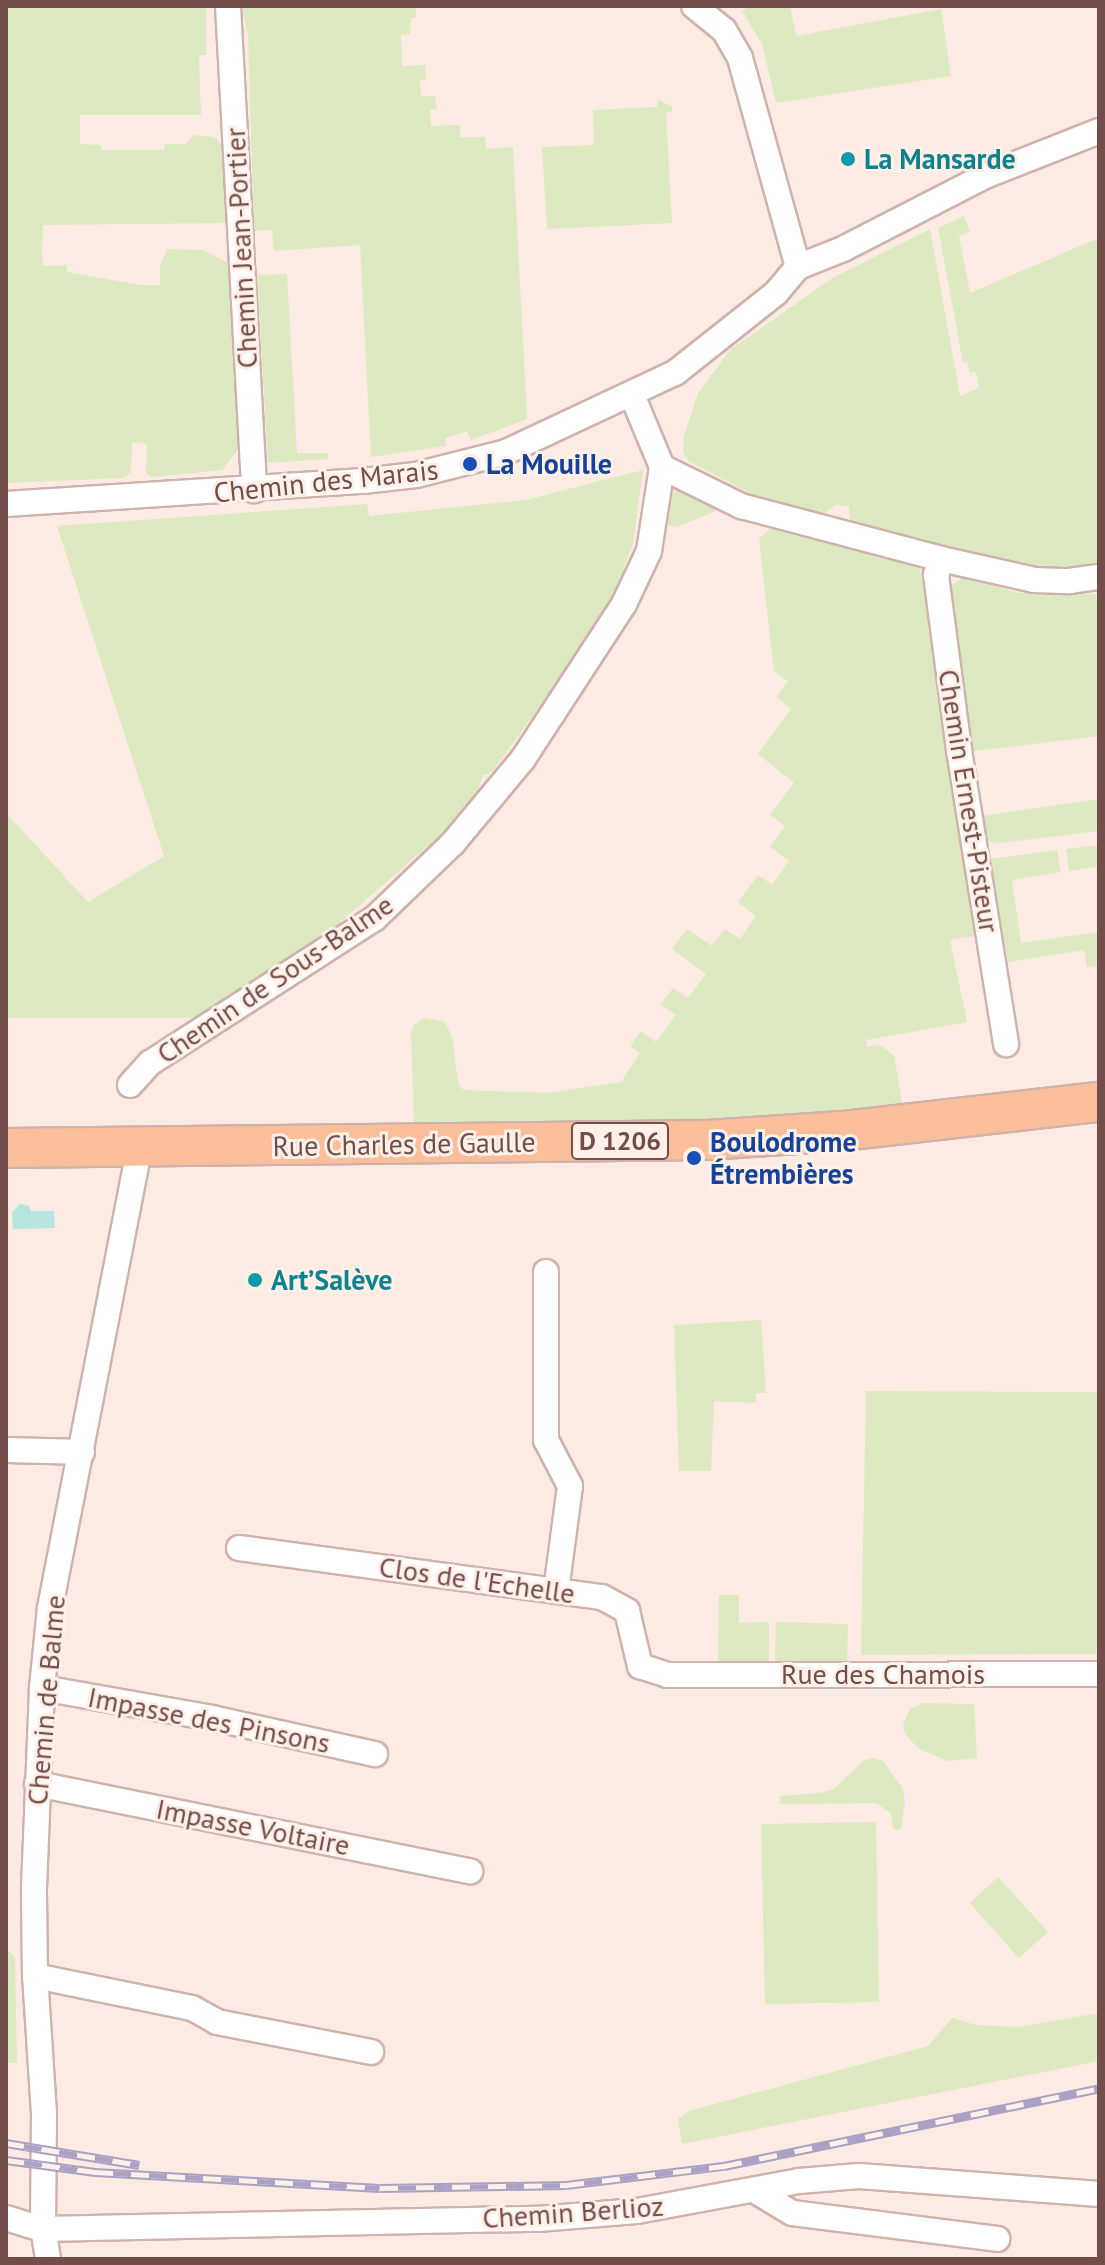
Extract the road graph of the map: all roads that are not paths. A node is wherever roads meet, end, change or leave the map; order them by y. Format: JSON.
{"nodes":[{"id":1,"x":228,"y":6,"type":"edge"},
{"id":2,"x":694,"y":6,"type":"edge"},
{"id":3,"x":1099,"y":131,"type":"edge"},
{"id":4,"x":798,"y":267,"type":"junction"},
{"id":5,"x":632,"y":395,"type":"junction"},
{"id":6,"x":662,"y":467,"type":"junction"},
{"id":7,"x":254,"y":490,"type":"junction"},
{"id":8,"x":6,"y":504,"type":"edge"},
{"id":9,"x":941,"y":559,"type":"junction"},
{"id":10,"x":1099,"y":577,"type":"edge"},
{"id":11,"x":1006,"y":1044,"type":"dead end"},
{"id":12,"x":130,"y":1085,"type":"dead end"},
{"id":13,"x":1099,"y":1102,"type":"edge"},
{"id":14,"x":140,"y":1147,"type":"junction"},
{"id":15,"x":6,"y":1148,"type":"edge"},
{"id":16,"x":546,"y":1272,"type":"dead end"},
{"id":17,"x":6,"y":1450,"type":"edge"},
{"id":18,"x":82,"y":1452,"type":"junction"},
{"id":19,"x":239,"y":1548,"type":"dead end"},
{"id":20,"x":556,"y":1591,"type":"junction"},
{"id":21,"x":1099,"y":1674,"type":"edge"},
{"id":22,"x":667,"y":1675,"type":"joint"},
{"id":23,"x":42,"y":1688,"type":"junction"},
{"id":24,"x":375,"y":1754,"type":"dead end"},
{"id":25,"x":37,"y":1784,"type":"junction"},
{"id":26,"x":470,"y":1871,"type":"dead end"},
{"id":27,"x":35,"y":1976,"type":"junction"},
{"id":28,"x":371,"y":2052,"type":"dead end"},
{"id":29,"x":754,"y":2190,"type":"junction"},
{"id":30,"x":1099,"y":2194,"type":"edge"},
{"id":31,"x":6,"y":2218,"type":"edge"},
{"id":32,"x":43,"y":2229,"type":"junction"},
{"id":33,"x":997,"y":2239,"type":"dead end"},
{"id":34,"x":48,"y":2259,"type":"edge"}],
"edges":[{"from":1,"to":7,"type":"street","name":"Chemin Jean-Portier"},
{"from":2,"to":4,"type":"street"},
{"from":3,"to":4,"type":"street"},
{"from":4,"to":5,"type":"street"},
{"from":5,"to":6,"type":"street"},
{"from":5,"to":7,"type":"street","name":"Chemin des Marais"},
{"from":6,"to":9,"type":"street"},
{"from":6,"to":12,"type":"street","name":"Chemin de Sous-Balme"},
{"from":7,"to":8,"type":"street","name":"Chemin des Marais"},
{"from":9,"to":10,"type":"street"},
{"from":9,"to":11,"type":"street","name":"Chemin Ernest-Pisteur"},
{"from":13,"to":14,"type":"main road","name":"Rue Charles de Gaulle","number":"D 1206"},
{"from":14,"to":15,"type":"main road","number":"D 1206"},
{"from":14,"to":18,"type":"street","name":"Chemin de Balme"},
{"from":16,"to":20,"type":"street"},
{"from":17,"to":18,"type":"street"},
{"from":18,"to":23,"type":"street","name":"Chemin de Balme"},
{"from":19,"to":20,"type":"street","name":"Clos de l'Echelle"},
{"from":20,"to":22,"type":"street","name":"Clos de l'Echelle"},
{"from":21,"to":22,"type":"street","name":"Rue des Chamois"},
{"from":23,"to":24,"type":"street","name":"Impasse des Pinsons"},
{"from":23,"to":25,"type":"street","name":"Chemin de Balme"},
{"from":25,"to":26,"type":"street","name":"Impasse Voltaire"},
{"from":25,"to":27,"type":"street","name":"Chemin de Balme"},
{"from":27,"to":28,"type":"street"},
{"from":27,"to":32,"type":"street","name":"Chemin de Balme"},
{"from":29,"to":30,"type":"street","name":"Chemin Berlioz"},
{"from":29,"to":32,"type":"street","name":"Chemin Berlioz"},
{"from":29,"to":33,"type":"street"},
{"from":31,"to":32,"type":"street","name":"Chemin Berlioz"},
{"from":32,"to":34,"type":"street","name":"Chemin de Balme"}]}
